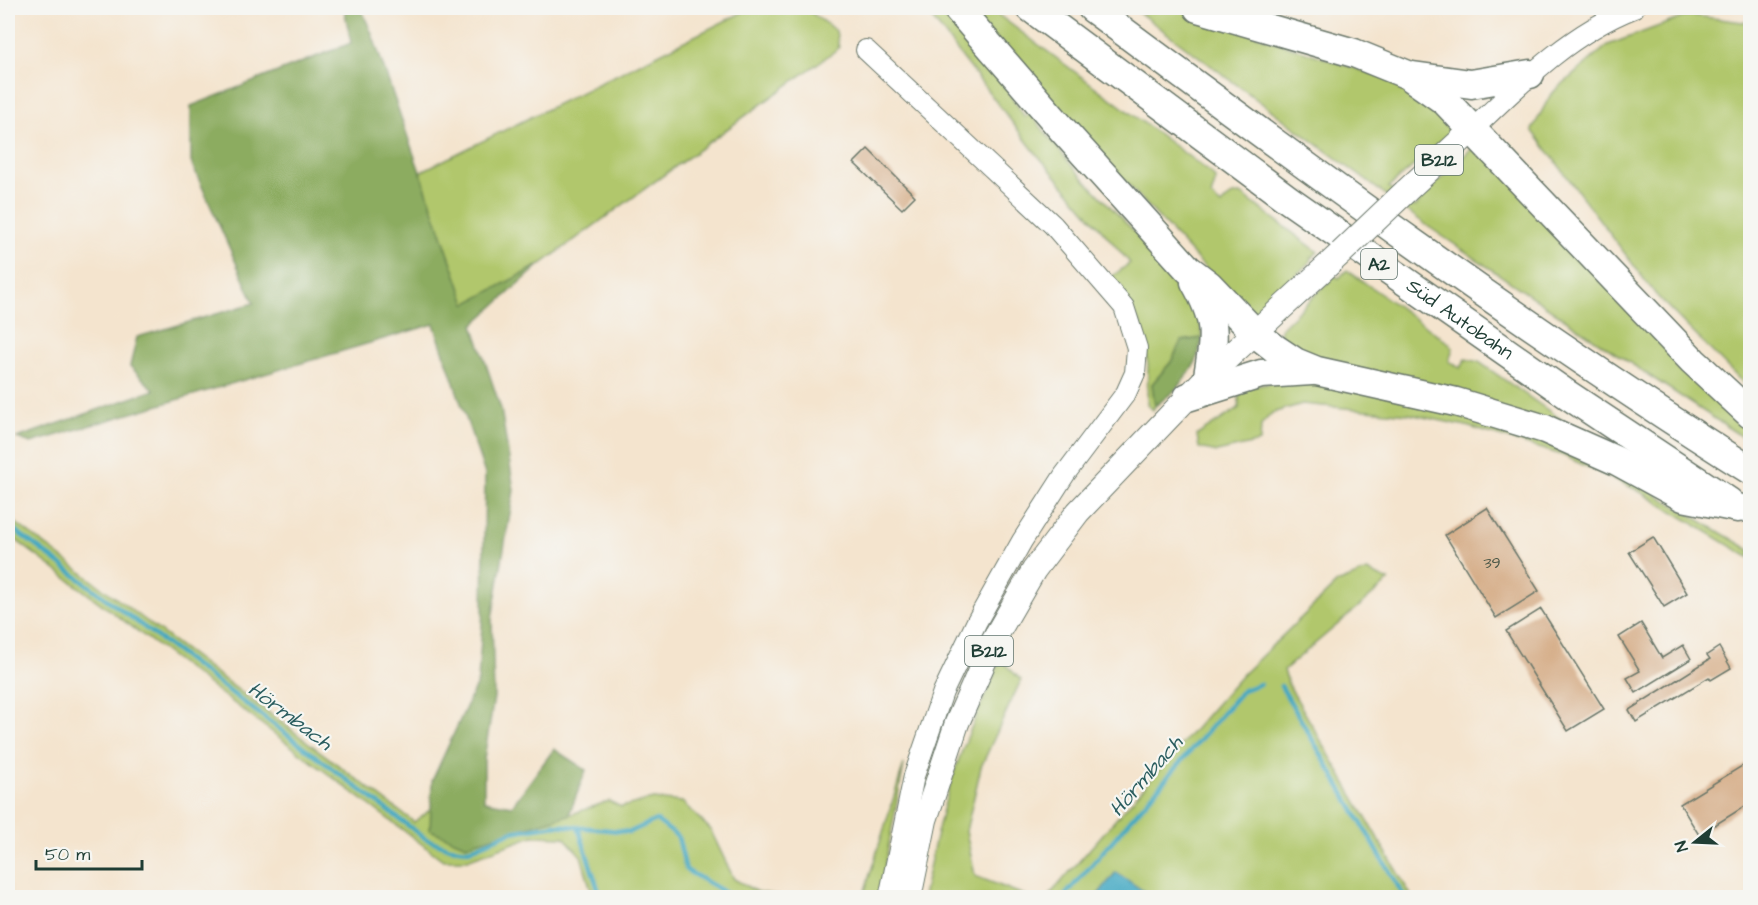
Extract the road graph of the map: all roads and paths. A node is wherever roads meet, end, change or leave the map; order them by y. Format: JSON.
{"nodes":[{"id":1,"x":957,"y":8,"type":"edge"},
{"id":2,"x":1031,"y":8,"type":"edge"},
{"id":3,"x":1092,"y":8,"type":"edge"},
{"id":4,"x":1198,"y":8,"type":"edge"},
{"id":5,"x":1634,"y":8,"type":"edge"},
{"id":6,"x":866,"y":50,"type":"dead end"},
{"id":7,"x":1530,"y":74,"type":"junction"},
{"id":8,"x":1408,"y":75,"type":"junction"},
{"id":9,"x":1473,"y":129,"type":"junction"},
{"id":10,"x":1188,"y":270,"type":"junction"},
{"id":11,"x":1255,"y":333,"type":"junction"},
{"id":12,"x":1317,"y":371,"type":"junction"},
{"id":13,"x":1208,"y":376,"type":"junction"},
{"id":14,"x":1188,"y":397,"type":"junction"},
{"id":15,"x":1750,"y":414,"type":"edge"},
{"id":16,"x":1750,"y":470,"type":"edge"},
{"id":17,"x":1744,"y":512,"type":"edge"},
{"id":18,"x":890,"y":897,"type":"edge"},
{"id":19,"x":909,"y":897,"type":"edge"}],
"edges":[{"from":1,"to":10,"type":"highway"},
{"from":2,"to":17,"type":"highway","name":"Süd Autobahn","number":"A2"},
{"from":3,"to":16,"type":"highway","name":"Süd Autobahn","number":"A2"},
{"from":4,"to":8,"type":"highway"},
{"from":5,"to":7,"type":"street"},
{"from":6,"to":18,"type":"street"},
{"from":7,"to":8,"type":"highway"},
{"from":7,"to":9,"type":"street"},
{"from":8,"to":9,"type":"highway"},
{"from":9,"to":11,"type":"main road","number":"B212","bridge":true},
{"from":9,"to":15,"type":"highway"},
{"from":10,"to":11,"type":"highway"},
{"from":10,"to":13,"type":"highway"},
{"from":11,"to":12,"type":"highway"},
{"from":11,"to":13,"type":"main road","number":"B212"},
{"from":12,"to":14,"type":"highway"},
{"from":12,"to":17,"type":"highway"},
{"from":13,"to":14,"type":"main road","number":"B212"},
{"from":14,"to":19,"type":"main road","number":"B212"}]}
